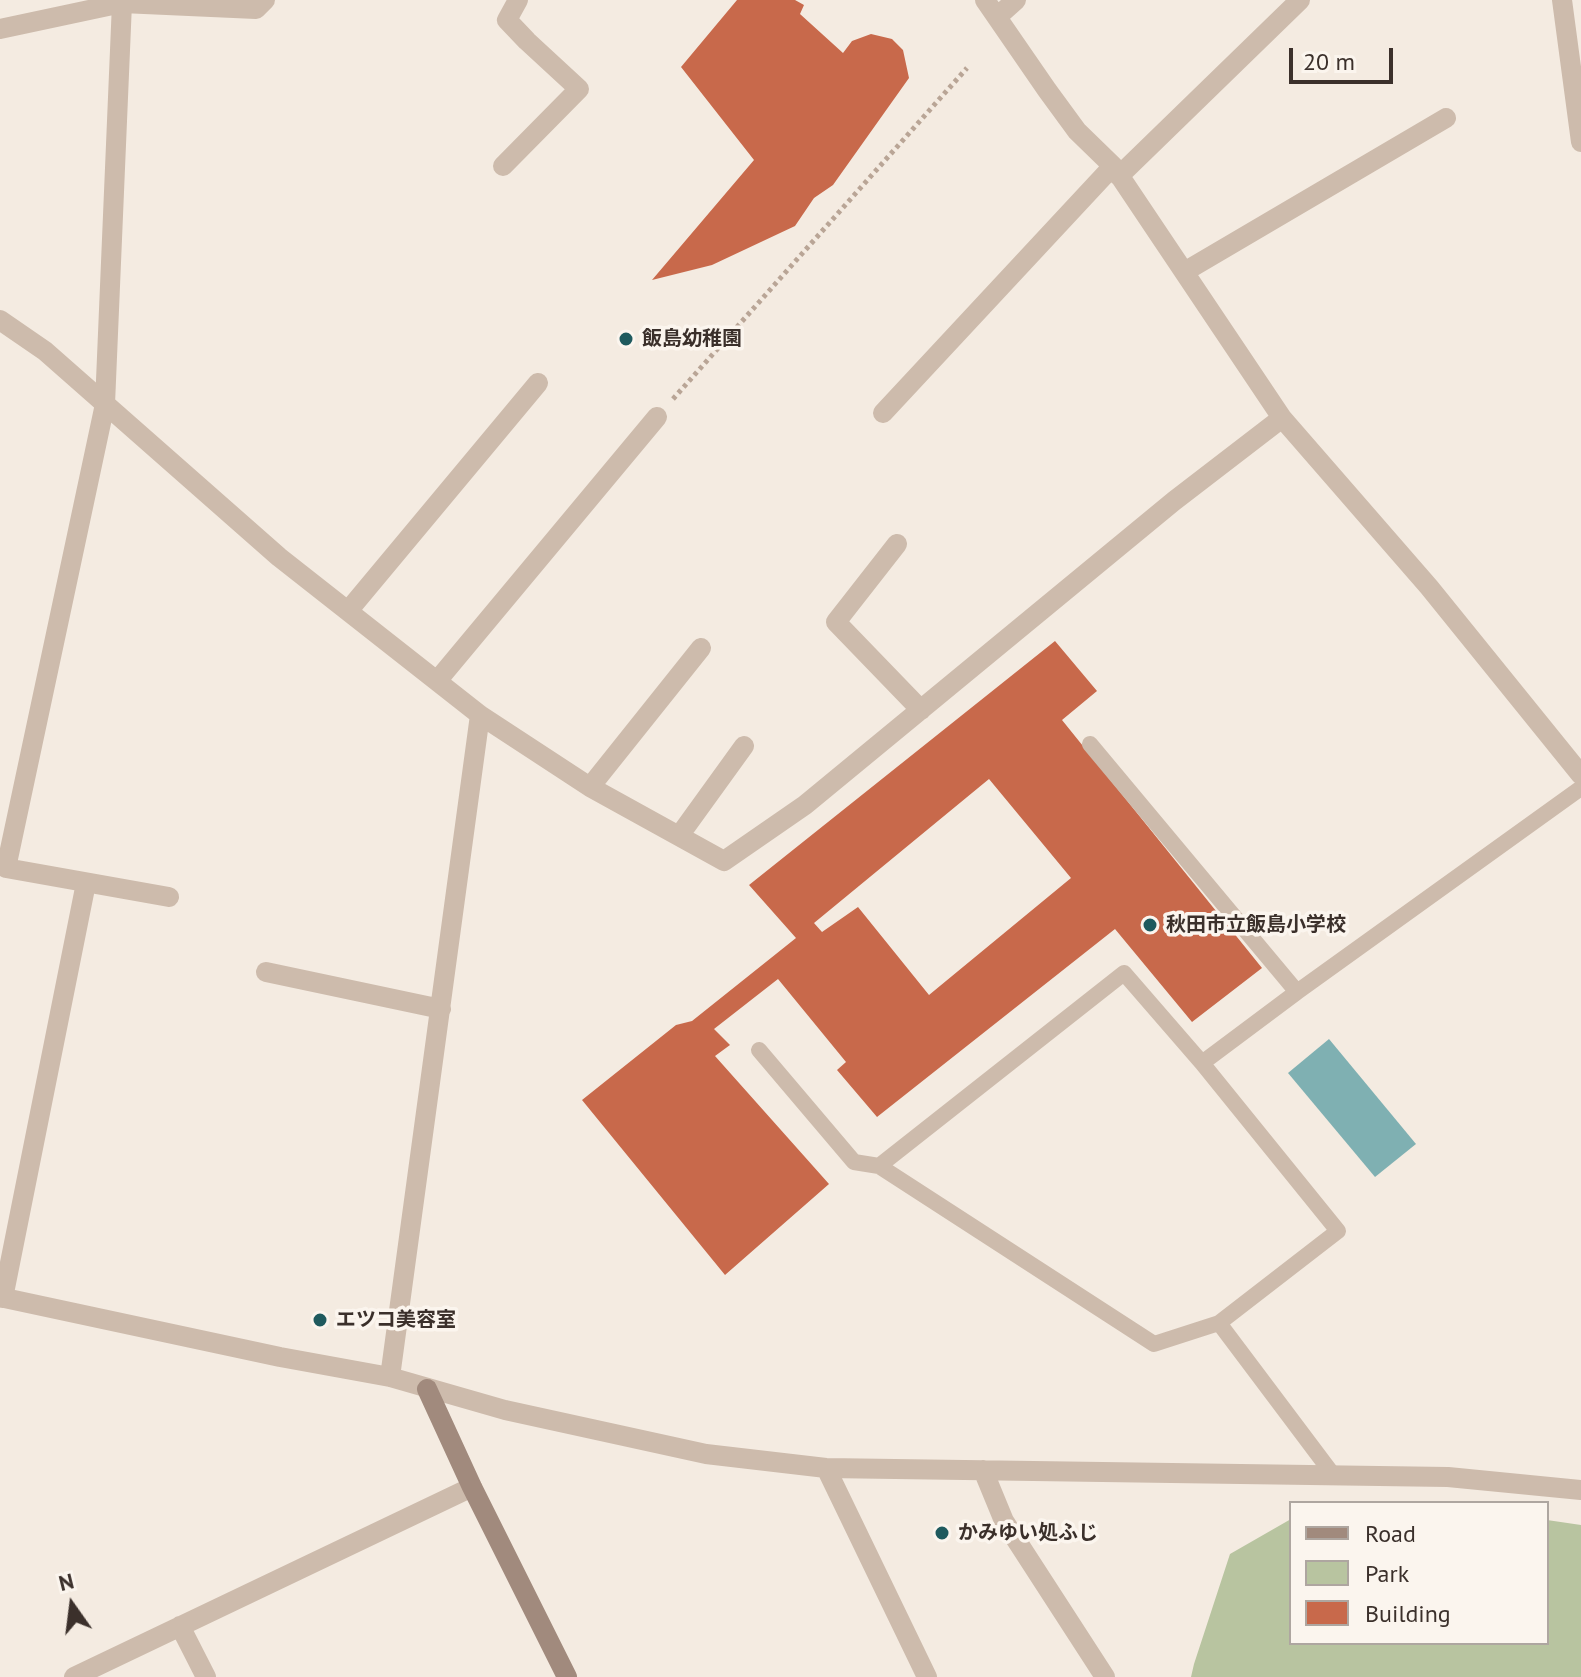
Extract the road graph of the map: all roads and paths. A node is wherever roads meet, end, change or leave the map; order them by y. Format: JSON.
{"nodes":[{"id":1,"x":265,"y":0,"type":"edge"},
{"id":2,"x":518,"y":0,"type":"edge"},
{"id":3,"x":1016,"y":0,"type":"edge"},
{"id":4,"x":1300,"y":0,"type":"edge"},
{"id":5,"x":1562,"y":0,"type":"edge"},
{"id":6,"x":122,"y":3,"type":"junction"},
{"id":7,"x":991,"y":8,"type":"edge"},
{"id":8,"x":0,"y":29,"type":"edge"},
{"id":9,"x":967,"y":68,"type":"dead end"},
{"id":10,"x":1446,"y":118,"type":"dead end"},
{"id":11,"x":1581,"y":142,"type":"edge"},
{"id":12,"x":503,"y":166,"type":"dead end"},
{"id":13,"x":1116,"y":171,"type":"junction"},
{"id":14,"x":1184,"y":272,"type":"junction"},
{"id":15,"x":0,"y":320,"type":"edge"},
{"id":16,"x":538,"y":383,"type":"dead end"},
{"id":17,"x":105,"y":404,"type":"junction"},
{"id":18,"x":883,"y":413,"type":"dead end"},
{"id":19,"x":657,"y":417,"type":"joint"},
{"id":20,"x":1282,"y":418,"type":"junction"},
{"id":21,"x":897,"y":544,"type":"dead end"},
{"id":22,"x":348,"y":611,"type":"junction"},
{"id":23,"x":701,"y":648,"type":"dead end"},
{"id":24,"x":437,"y":681,"type":"junction"},
{"id":25,"x":921,"y":710,"type":"junction"},
{"id":26,"x":480,"y":715,"type":"junction"},
{"id":27,"x":1090,"y":744,"type":"dead end"},
{"id":28,"x":744,"y":746,"type":"dead end"},
{"id":29,"x":1581,"y":775,"type":"edge"},
{"id":30,"x":590,"y":787,"type":"junction"},
{"id":31,"x":1581,"y":788,"type":"edge"},
{"id":32,"x":679,"y":836,"type":"junction"},
{"id":33,"x":86,"y":883,"type":"junction"},
{"id":34,"x":169,"y":897,"type":"dead end"},
{"id":35,"x":266,"y":972,"type":"dead end"},
{"id":36,"x":1297,"y":992,"type":"junction"},
{"id":37,"x":441,"y":1009,"type":"junction"},
{"id":38,"x":759,"y":1050,"type":"dead end"},
{"id":39,"x":1202,"y":1063,"type":"junction"},
{"id":40,"x":879,"y":1166,"type":"junction"},
{"id":41,"x":2,"y":1297,"type":"edge"},
{"id":42,"x":1219,"y":1323,"type":"junction"},
{"id":43,"x":390,"y":1377,"type":"junction"},
{"id":44,"x":427,"y":1389,"type":"junction"},
{"id":45,"x":826,"y":1468,"type":"junction"},
{"id":46,"x":983,"y":1470,"type":"junction"},
{"id":47,"x":1334,"y":1476,"type":"junction"},
{"id":48,"x":472,"y":1487,"type":"junction"},
{"id":49,"x":1581,"y":1490,"type":"edge"},
{"id":50,"x":180,"y":1626,"type":"junction"},
{"id":51,"x":74,"y":1677,"type":"edge"},
{"id":52,"x":206,"y":1677,"type":"edge"},
{"id":53,"x":567,"y":1677,"type":"edge"},
{"id":54,"x":927,"y":1677,"type":"edge"},
{"id":55,"x":1105,"y":1677,"type":"edge"}],
"edges":[{"from":1,"to":6,"type":"street"},
{"from":2,"to":12,"type":"street"},
{"from":3,"to":7,"type":"street"},
{"from":4,"to":13,"type":"street"},
{"from":5,"to":11,"type":"street"},
{"from":6,"to":8,"type":"street"},
{"from":6,"to":17,"type":"street"},
{"from":7,"to":13,"type":"street"},
{"from":9,"to":19,"type":"path"},
{"from":10,"to":14,"type":"street"},
{"from":13,"to":14,"type":"street"},
{"from":13,"to":18,"type":"street"},
{"from":14,"to":20,"type":"street"},
{"from":15,"to":17,"type":"street"},
{"from":16,"to":22,"type":"street"},
{"from":17,"to":22,"type":"street"},
{"from":17,"to":33,"type":"street"},
{"from":19,"to":24,"type":"street"},
{"from":20,"to":25,"type":"street"},
{"from":20,"to":29,"type":"street"},
{"from":21,"to":25,"type":"street"},
{"from":22,"to":24,"type":"street"},
{"from":23,"to":30,"type":"street"},
{"from":24,"to":26,"type":"street"},
{"from":25,"to":32,"type":"street"},
{"from":26,"to":30,"type":"street"},
{"from":26,"to":37,"type":"street"},
{"from":27,"to":36,"type":"lane"},
{"from":28,"to":32,"type":"street"},
{"from":30,"to":32,"type":"street"},
{"from":31,"to":36,"type":"lane"},
{"from":33,"to":34,"type":"street"},
{"from":33,"to":41,"type":"street"},
{"from":35,"to":37,"type":"street"},
{"from":36,"to":39,"type":"lane"},
{"from":37,"to":43,"type":"street"},
{"from":38,"to":40,"type":"lane"},
{"from":39,"to":40,"type":"lane"},
{"from":39,"to":42,"type":"lane"},
{"from":40,"to":42,"type":"lane"},
{"from":41,"to":43,"type":"street"},
{"from":42,"to":47,"type":"lane"},
{"from":43,"to":44,"type":"street"},
{"from":44,"to":45,"type":"street"},
{"from":44,"to":48,"type":"street"},
{"from":45,"to":46,"type":"street"},
{"from":45,"to":54,"type":"street"},
{"from":46,"to":47,"type":"street"},
{"from":46,"to":55,"type":"street"},
{"from":47,"to":49,"type":"street"},
{"from":48,"to":50,"type":"street"},
{"from":48,"to":53,"type":"street"},
{"from":50,"to":51,"type":"street"},
{"from":50,"to":52,"type":"street"}]}
